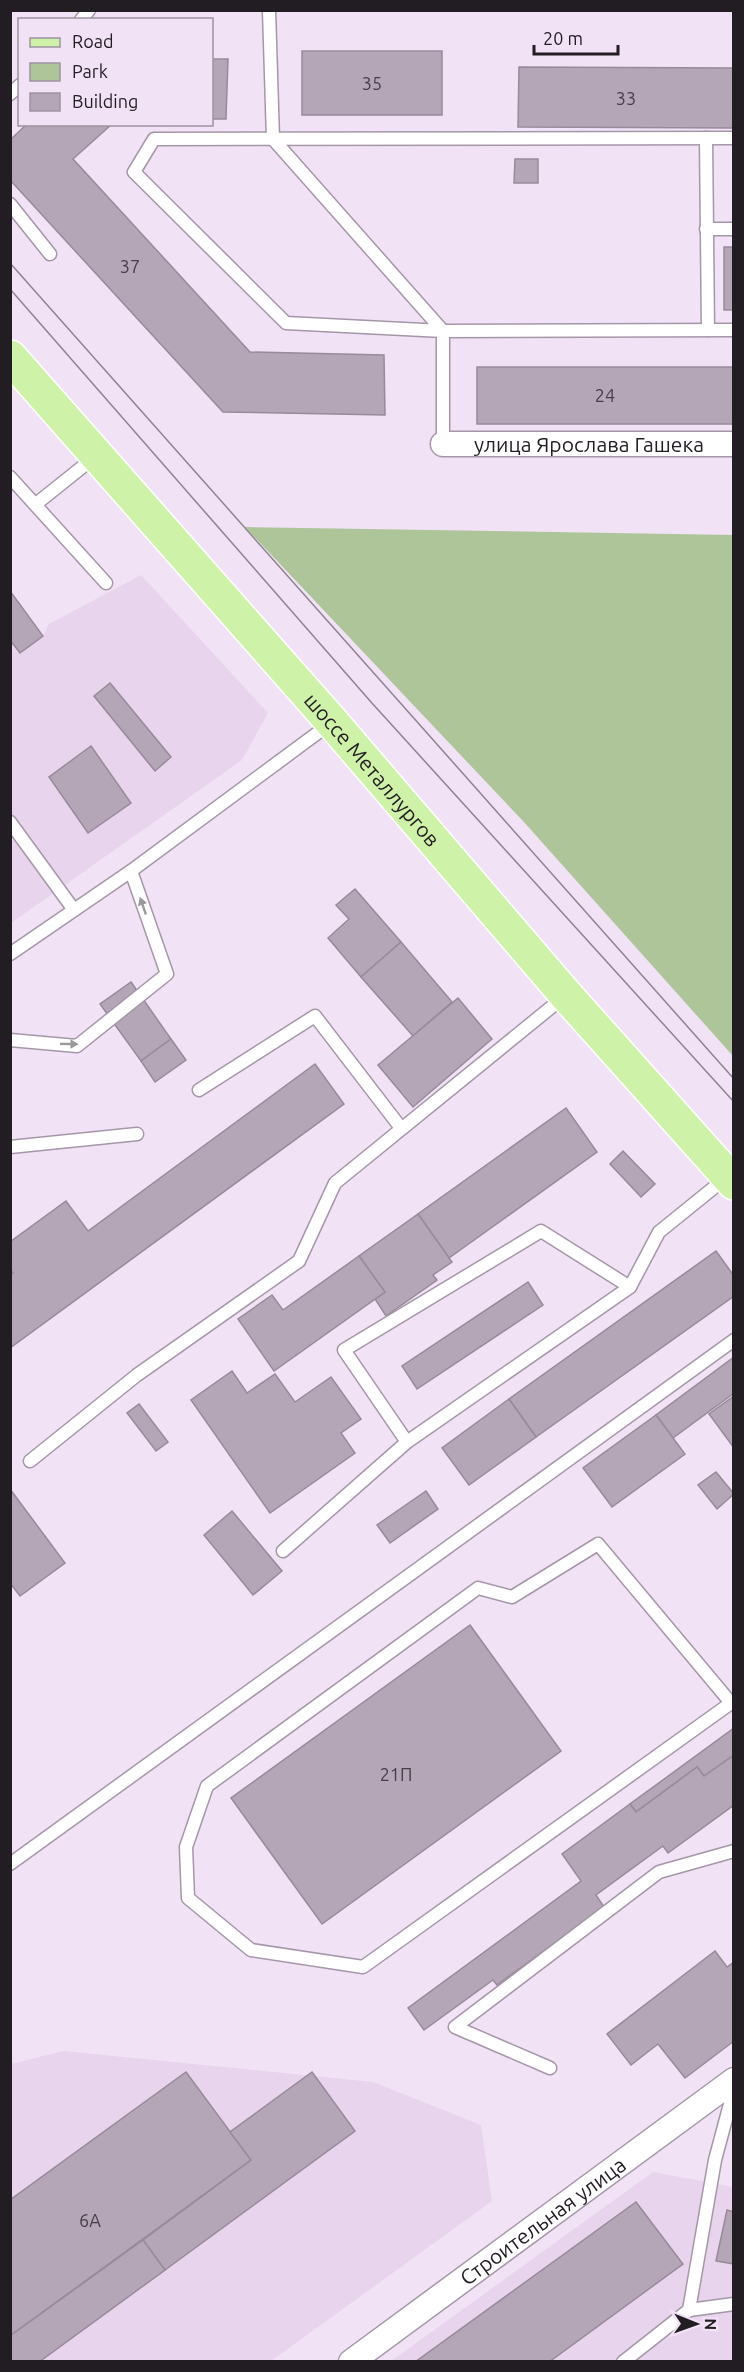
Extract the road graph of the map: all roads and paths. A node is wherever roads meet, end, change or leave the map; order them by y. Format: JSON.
{"nodes":[{"id":1,"x":269,"y":10,"type":"edge"},
{"id":2,"x":273,"y":138,"type":"junction"},
{"id":3,"x":706,"y":138,"type":"junction"},
{"id":4,"x":734,"y":138,"type":"edge"},
{"id":5,"x":10,"y":204,"type":"edge"},
{"id":6,"x":706,"y":229,"type":"junction"},
{"id":7,"x":734,"y":229,"type":"edge"},
{"id":8,"x":50,"y":254,"type":"dead end"},
{"id":9,"x":708,"y":330,"type":"junction"},
{"id":10,"x":734,"y":330,"type":"edge"},
{"id":11,"x":443,"y":331,"type":"junction"},
{"id":12,"x":10,"y":357,"type":"edge"},
{"id":13,"x":443,"y":444,"type":"joint"},
{"id":14,"x":734,"y":444,"type":"edge"},
{"id":15,"x":97,"y":455,"type":"junction"},
{"id":16,"x":10,"y":477,"type":"edge"},
{"id":17,"x":36,"y":504,"type":"junction"},
{"id":18,"x":106,"y":583,"type":"dead end"},
{"id":19,"x":332,"y":722,"type":"junction"},
{"id":20,"x":10,"y":822,"type":"edge"},
{"id":21,"x":131,"y":871,"type":"junction"},
{"id":22,"x":74,"y":910,"type":"junction"},
{"id":23,"x":10,"y":954,"type":"edge"},
{"id":24,"x":566,"y":995,"type":"junction"},
{"id":25,"x":10,"y":1040,"type":"edge"},
{"id":26,"x":199,"y":1090,"type":"dead end"},
{"id":27,"x":402,"y":1128,"type":"junction"},
{"id":28,"x":137,"y":1134,"type":"dead end"},
{"id":29,"x":10,"y":1147,"type":"edge"},
{"id":30,"x":730,"y":1180,"type":"edge"},
{"id":31,"x":630,"y":1287,"type":"junction"},
{"id":32,"x":734,"y":1340,"type":"edge"},
{"id":33,"x":407,"y":1442,"type":"junction"},
{"id":34,"x":30,"y":1461,"type":"dead end"},
{"id":35,"x":283,"y":1551,"type":"dead end"},
{"id":36,"x":732,"y":1702,"type":"edge"},
{"id":37,"x":734,"y":1851,"type":"edge"},
{"id":38,"x":10,"y":1864,"type":"edge"},
{"id":39,"x":550,"y":2068,"type":"dead end"},
{"id":40,"x":734,"y":2080,"type":"edge"},
{"id":41,"x":734,"y":2089,"type":"edge"},
{"id":42,"x":734,"y":2304,"type":"edge"},
{"id":43,"x":689,"y":2310,"type":"junction"},
{"id":44,"x":351,"y":2361,"type":"edge"},
{"id":45,"x":623,"y":2361,"type":"edge"}],
"edges":[{"from":1,"to":2,"type":"lane"},
{"from":2,"to":3,"type":"lane"},
{"from":2,"to":11,"type":"lane"},
{"from":2,"to":11,"type":"lane"},
{"from":3,"to":4,"type":"lane"},
{"from":3,"to":6,"type":"lane"},
{"from":5,"to":8,"type":"lane"},
{"from":6,"to":7,"type":"lane"},
{"from":6,"to":9,"type":"lane"},
{"from":9,"to":10,"type":"lane"},
{"from":9,"to":11,"type":"lane"},
{"from":11,"to":13,"type":"lane"},
{"from":12,"to":15,"type":"main road","name":"шоссе Металлургов"},
{"from":13,"to":14,"type":"street","name":"улица Ярослава Гашека"},
{"from":15,"to":17,"type":"lane"},
{"from":15,"to":19,"type":"main road","name":"шоссе Металлургов"},
{"from":16,"to":17,"type":"lane"},
{"from":17,"to":18,"type":"lane"},
{"from":19,"to":21,"type":"lane"},
{"from":19,"to":24,"type":"main road","name":"шоссе Металлургов"},
{"from":20,"to":22,"type":"lane"},
{"from":21,"to":22,"type":"lane"},
{"from":25,"to":21,"type":"lane","one_way":true},
{"from":22,"to":23,"type":"lane"},
{"from":24,"to":27,"type":"lane"},
{"from":24,"to":30,"type":"main road","name":"шоссе Металлургов"},
{"from":26,"to":27,"type":"lane"},
{"from":27,"to":34,"type":"lane"},
{"from":28,"to":29,"type":"lane"},
{"from":30,"to":31,"type":"lane"},
{"from":31,"to":33,"type":"lane"},
{"from":31,"to":33,"type":"lane"},
{"from":32,"to":38,"type":"lane"},
{"from":33,"to":35,"type":"lane"},
{"from":36,"to":36,"type":"lane"},
{"from":37,"to":39,"type":"lane"},
{"from":40,"to":44,"type":"street","name":"Строительная улица"},
{"from":41,"to":43,"type":"lane"},
{"from":42,"to":43,"type":"lane"},
{"from":43,"to":45,"type":"lane"}]}
